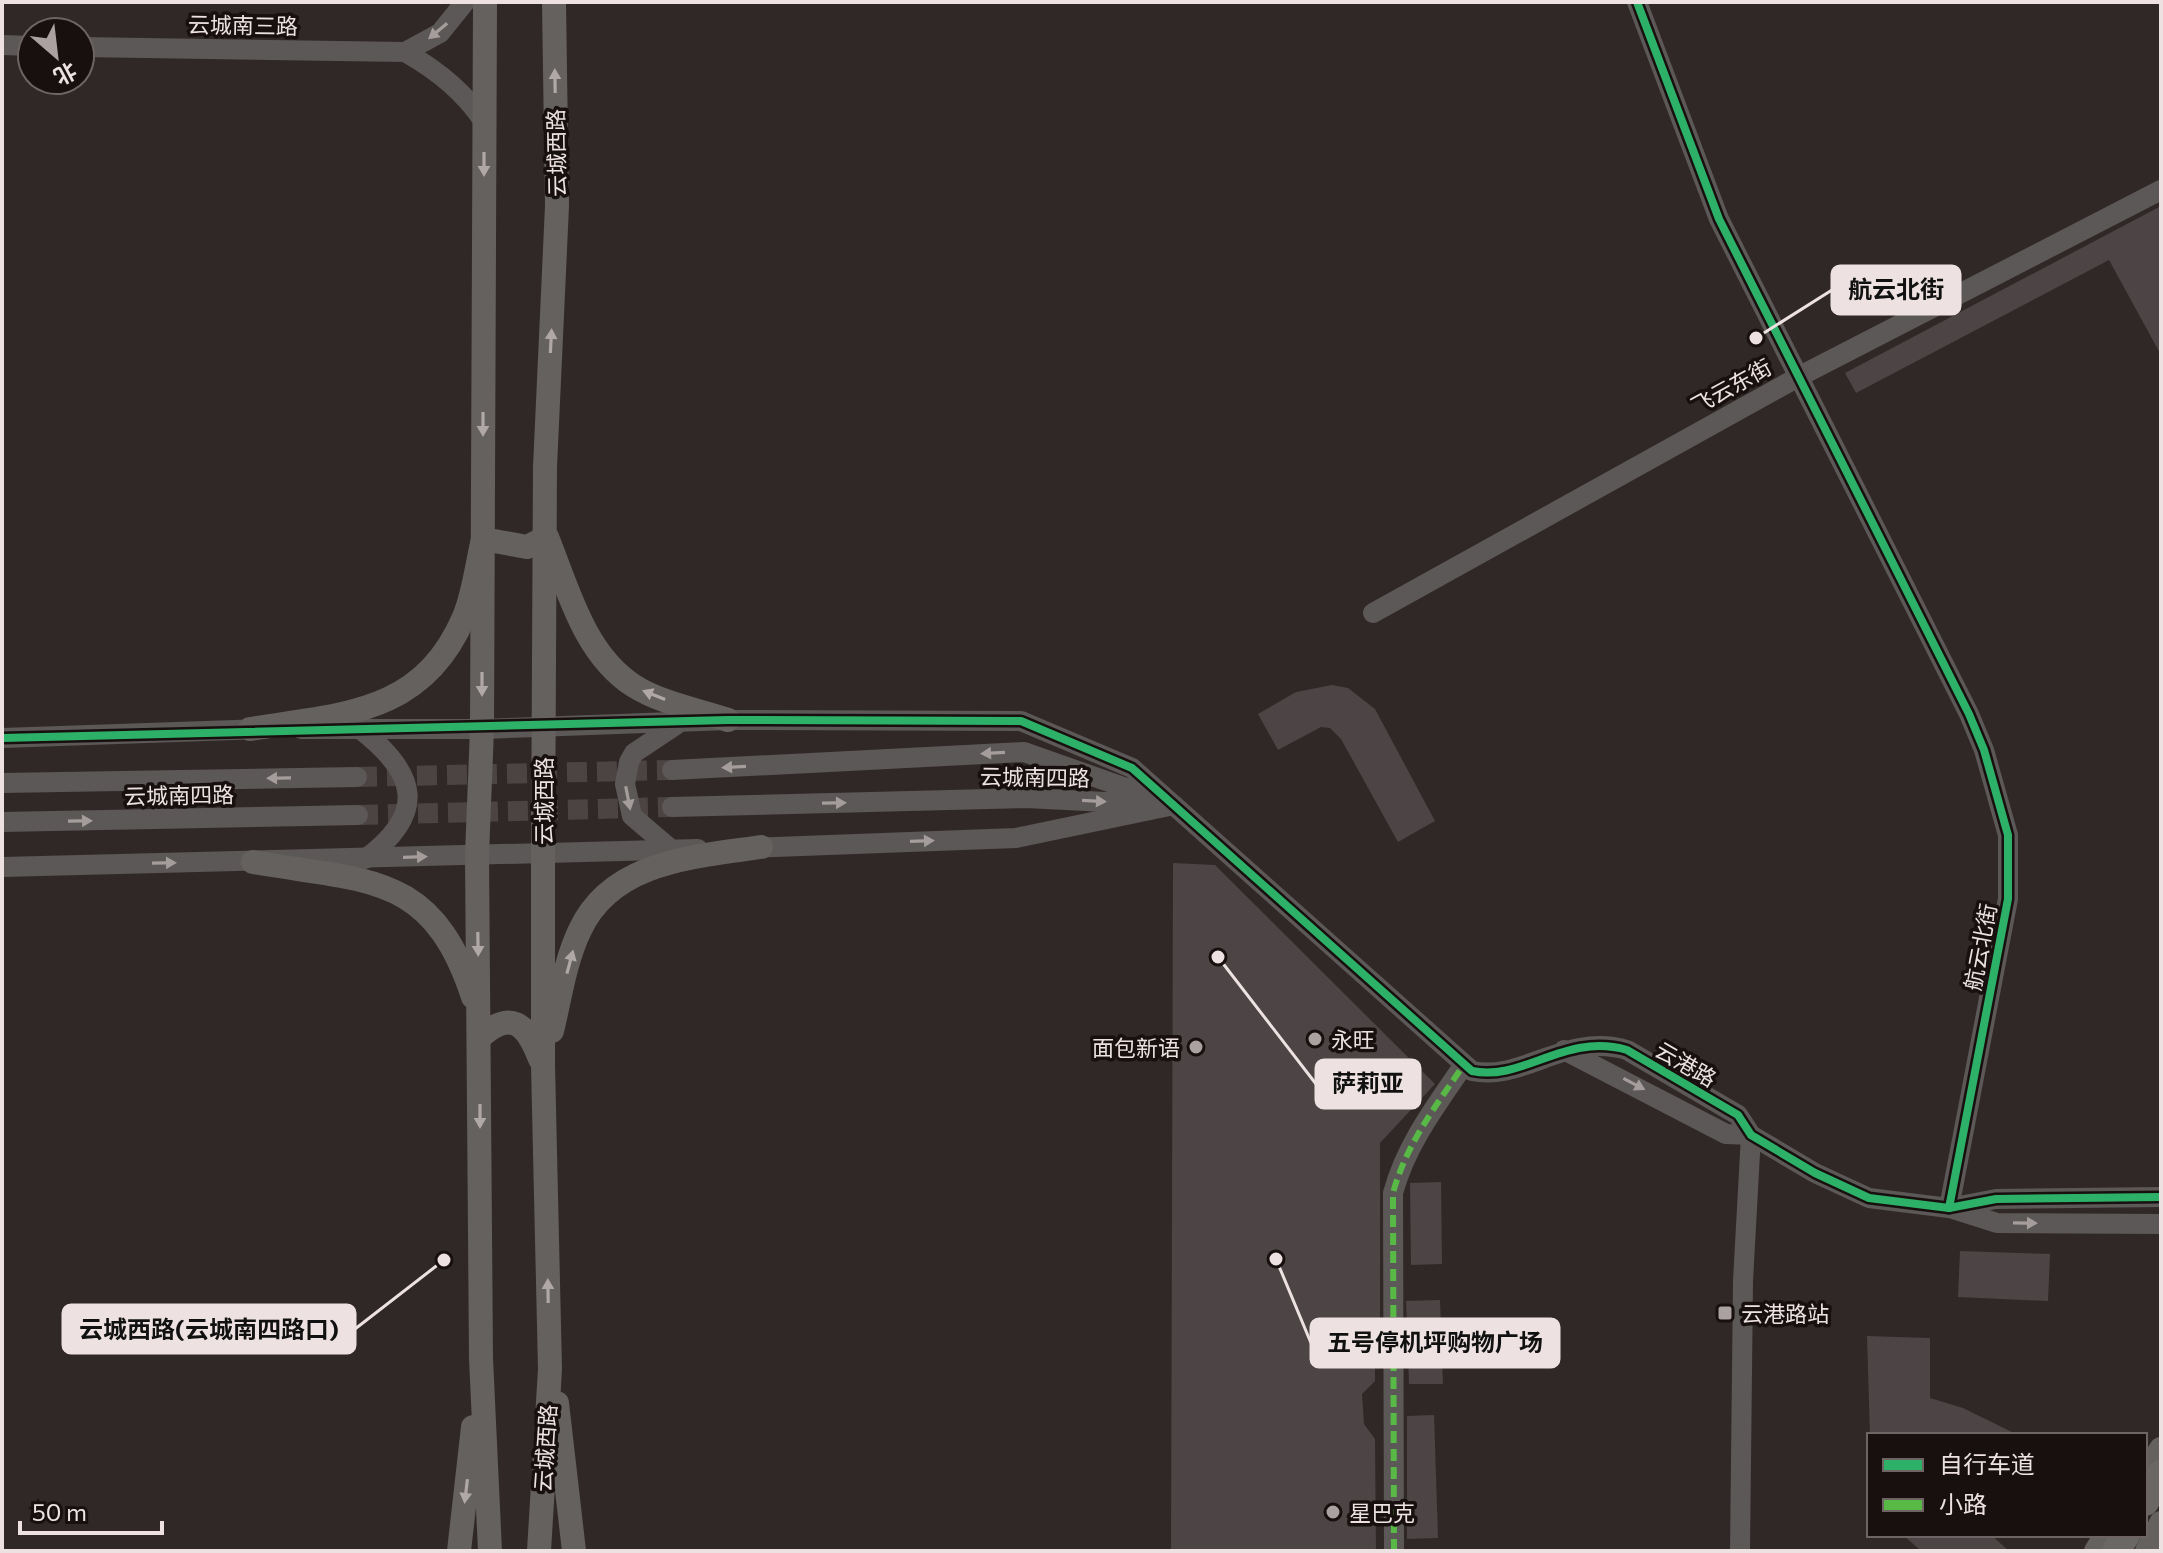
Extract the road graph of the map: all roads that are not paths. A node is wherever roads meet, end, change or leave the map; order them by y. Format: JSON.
{"nodes":[{"id":1,"x":465,"y":2,"type":"edge"},
{"id":2,"x":485,"y":2,"type":"edge"},
{"id":3,"x":554,"y":2,"type":"edge"},
{"id":4,"x":1637,"y":2,"type":"edge"},
{"id":5,"x":96,"y":47,"type":"edge"},
{"id":6,"x":405,"y":52,"type":"junction"},
{"id":7,"x":484,"y":122,"type":"junction"},
{"id":8,"x":2161,"y":190,"type":"edge"},
{"id":9,"x":1800,"y":376,"type":"junction"},
{"id":10,"x":547,"y":537,"type":"junction"},
{"id":11,"x":483,"y":539,"type":"junction"},
{"id":12,"x":1373,"y":613,"type":"dead end"},
{"id":13,"x":728,"y":720,"type":"junction"},
{"id":14,"x":683,"y":721,"type":"junction"},
{"id":15,"x":544,"y":727,"type":"junction"},
{"id":16,"x":250,"y":729,"type":"junction"},
{"id":17,"x":360,"y":729,"type":"junction"},
{"id":18,"x":482,"y":729,"type":"junction"},
{"id":19,"x":2,"y":738,"type":"edge"},
{"id":20,"x":672,"y":770,"type":"tunnel mouth"},
{"id":21,"x":357,"y":777,"type":"tunnel mouth"},
{"id":22,"x":2,"y":783,"type":"edge"},
{"id":23,"x":1174,"y":805,"type":"junction"},
{"id":24,"x":672,"y":807,"type":"tunnel mouth"},
{"id":25,"x":358,"y":815,"type":"tunnel mouth"},
{"id":26,"x":2,"y":822,"type":"edge"},
{"id":27,"x":761,"y":847,"type":"junction"},
{"id":28,"x":672,"y":850,"type":"junction"},
{"id":29,"x":543,"y":853,"type":"junction"},
{"id":30,"x":477,"y":855,"type":"junction"},
{"id":31,"x":365,"y":859,"type":"junction"},
{"id":32,"x":253,"y":862,"type":"junction"},
{"id":33,"x":2,"y":867,"type":"edge"},
{"id":34,"x":479,"y":1038,"type":"junction"},
{"id":35,"x":543,"y":1065,"type":"junction"},
{"id":36,"x":1463,"y":1066,"type":"junction"},
{"id":37,"x":1751,"y":1135,"type":"junction"},
{"id":38,"x":2161,"y":1197,"type":"edge"},
{"id":39,"x":1949,"y":1208,"type":"junction"},
{"id":40,"x":2161,"y":1224,"type":"edge"},
{"id":41,"x":481,"y":1358,"type":"junction"},
{"id":42,"x":550,"y":1369,"type":"junction"},
{"id":43,"x":2161,"y":1449,"type":"edge"},
{"id":44,"x":2147,"y":1472,"type":"edge"},
{"id":45,"x":2161,"y":1474,"type":"edge"},
{"id":46,"x":2147,"y":1498,"type":"edge"},
{"id":47,"x":2161,"y":1523,"type":"edge"},
{"id":48,"x":2161,"y":1544,"type":"edge"},
{"id":49,"x":459,"y":1551,"type":"edge"},
{"id":50,"x":490,"y":1551,"type":"edge"},
{"id":51,"x":539,"y":1551,"type":"edge"},
{"id":52,"x":574,"y":1551,"type":"edge"},
{"id":53,"x":1394,"y":1551,"type":"edge"},
{"id":54,"x":1740,"y":1551,"type":"edge"},
{"id":55,"x":2147,"y":1551,"type":"edge"},
{"id":56,"x":2155,"y":1551,"type":"edge"}],
"edges":[{"from":1,"to":6,"type":"street","name":"云城南三路","one_way":true},
{"from":2,"to":7,"type":"main road"},
{"from":10,"to":3,"type":"main road","name":"云城西路","one_way":true},
{"from":4,"to":9,"type":"street","name":"航云北街"},
{"from":5,"to":6,"type":"street","name":"云城南三路"},
{"from":6,"to":7,"type":"street"},
{"from":7,"to":11,"type":"main road","one_way":true},
{"from":8,"to":9,"type":"street","name":"飞云东街"},
{"from":9,"to":12,"type":"street","name":"飞云东街"},
{"from":9,"to":39,"type":"street","name":"航云北街"},
{"from":10,"to":11,"type":"main road"},
{"from":13,"to":10,"type":"main road","one_way":true},
{"from":10,"to":15,"type":"main road","name":"云城西路"},
{"from":11,"to":16,"type":"main road"},
{"from":11,"to":18,"type":"main road","one_way":true},
{"from":13,"to":14,"type":"street"},
{"from":13,"to":23,"type":"street"},
{"from":14,"to":15,"type":"street"},
{"from":14,"to":28,"type":"street","one_way":true},
{"from":15,"to":18,"type":"street"},
{"from":15,"to":29,"type":"main road","name":"云城西路"},
{"from":16,"to":17,"type":"street"},
{"from":16,"to":19,"type":"street"},
{"from":17,"to":18,"type":"street"},
{"from":17,"to":31,"type":"street"},
{"from":18,"to":30,"type":"main road"},
{"from":23,"to":20,"type":"street","name":"云城南四路","one_way":true},
{"from":21,"to":22,"type":"street","name":"云城南四路","one_way":true},
{"from":24,"to":23,"type":"street","name":"云城南四路","one_way":true},
{"from":27,"to":23,"type":"street","one_way":true},
{"from":23,"to":36,"type":"street"},
{"from":26,"to":25,"type":"street","name":"云城南四路","one_way":true},
{"from":27,"to":28,"type":"street"},
{"from":35,"to":27,"type":"main road","one_way":true},
{"from":28,"to":29,"type":"street"},
{"from":29,"to":30,"type":"street"},
{"from":29,"to":35,"type":"main road","name":"云城西路"},
{"from":31,"to":30,"type":"street","one_way":true},
{"from":30,"to":34,"type":"main road","one_way":true},
{"from":31,"to":32,"type":"street"},
{"from":33,"to":32,"type":"street","one_way":true},
{"from":32,"to":34,"type":"main road"},
{"from":34,"to":35,"type":"main road"},
{"from":34,"to":41,"type":"main road","one_way":true},
{"from":42,"to":35,"type":"main road","name":"云城西路","one_way":true},
{"from":36,"to":37,"type":"street","name":"云港路"},
{"from":36,"to":53,"type":"street"},
{"from":37,"to":39,"type":"street","name":"云港路"},
{"from":37,"to":54,"type":"street"},
{"from":38,"to":39,"type":"street","name":"云港路"},
{"from":39,"to":40,"type":"street","name":"云港路","one_way":true},
{"from":41,"to":49,"type":"main road","one_way":true},
{"from":41,"to":50,"type":"main road"},
{"from":42,"to":51,"type":"main road","name":"云城西路"},
{"from":42,"to":52,"type":"main road"},
{"from":43,"to":44,"type":"main road"},
{"from":45,"to":46,"type":"highway"},
{"from":47,"to":55,"type":"main road"},
{"from":48,"to":56,"type":"street"}]}
